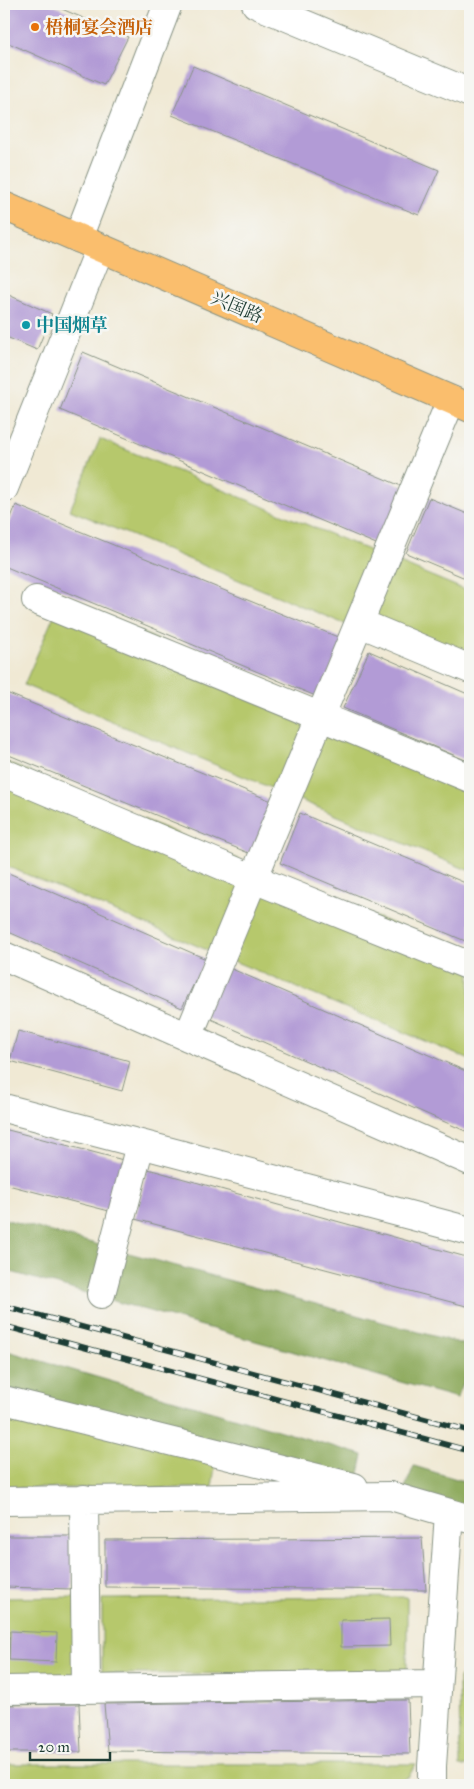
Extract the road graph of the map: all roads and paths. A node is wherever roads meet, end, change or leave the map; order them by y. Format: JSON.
{"nodes":[{"id":1,"x":168,"y":4,"type":"edge"},
{"id":2,"x":256,"y":4,"type":"edge"},
{"id":3,"x":470,"y":93,"type":"edge"},
{"id":4,"x":4,"y":206,"type":"edge"},
{"id":5,"x":89,"y":243,"type":"junction"},
{"id":6,"x":461,"y":404,"type":"edge"},
{"id":7,"x":4,"y":488,"type":"edge"},
{"id":8,"x":36,"y":600,"type":"dead end"},
{"id":9,"x":360,"y":623,"type":"junction"},
{"id":10,"x":470,"y":669,"type":"edge"},
{"id":11,"x":321,"y":717,"type":"junction"},
{"id":12,"x":4,"y":773,"type":"edge"},
{"id":13,"x":470,"y":778,"type":"edge"},
{"id":14,"x":254,"y":879,"type":"junction"},
{"id":15,"x":4,"y":956,"type":"edge"},
{"id":16,"x":470,"y":966,"type":"edge"},
{"id":17,"x":188,"y":1037,"type":"junction"},
{"id":18,"x":4,"y":1108,"type":"edge"},
{"id":19,"x":140,"y":1145,"type":"junction"},
{"id":20,"x":470,"y":1161,"type":"edge"},
{"id":21,"x":470,"y":1232,"type":"edge"},
{"id":22,"x":101,"y":1294,"type":"dead end"},
{"id":23,"x":4,"y":1400,"type":"edge"},
{"id":24,"x":391,"y":1496,"type":"junction"},
{"id":25,"x":84,"y":1499,"type":"junction"},
{"id":26,"x":4,"y":1501,"type":"edge"},
{"id":27,"x":460,"y":1516,"type":"edge"},
{"id":28,"x":437,"y":1684,"type":"junction"},
{"id":29,"x":86,"y":1689,"type":"junction"},
{"id":30,"x":4,"y":1690,"type":"edge"},
{"id":31,"x":432,"y":1785,"type":"edge"}],
"edges":[{"from":1,"to":5,"type":"street"},
{"from":2,"to":3,"type":"street"},
{"from":4,"to":5,"type":"main road","name":"兴国路"},
{"from":5,"to":6,"type":"main road","name":"兴国路"},
{"from":5,"to":7,"type":"street"},
{"from":6,"to":9,"type":"street"},
{"from":8,"to":11,"type":"street"},
{"from":9,"to":10,"type":"street"},
{"from":9,"to":11,"type":"street"},
{"from":11,"to":13,"type":"street"},
{"from":11,"to":14,"type":"street"},
{"from":12,"to":14,"type":"street"},
{"from":14,"to":16,"type":"street"},
{"from":14,"to":17,"type":"street"},
{"from":15,"to":17,"type":"street"},
{"from":17,"to":20,"type":"street"},
{"from":18,"to":19,"type":"street"},
{"from":19,"to":21,"type":"street"},
{"from":19,"to":22,"type":"street"},
{"from":23,"to":24,"type":"street"},
{"from":24,"to":25,"type":"street"},
{"from":24,"to":27,"type":"street"},
{"from":25,"to":26,"type":"street"},
{"from":25,"to":29,"type":"street"},
{"from":27,"to":28,"type":"street"},
{"from":28,"to":29,"type":"street"},
{"from":28,"to":31,"type":"street"},
{"from":29,"to":30,"type":"street"}]}
